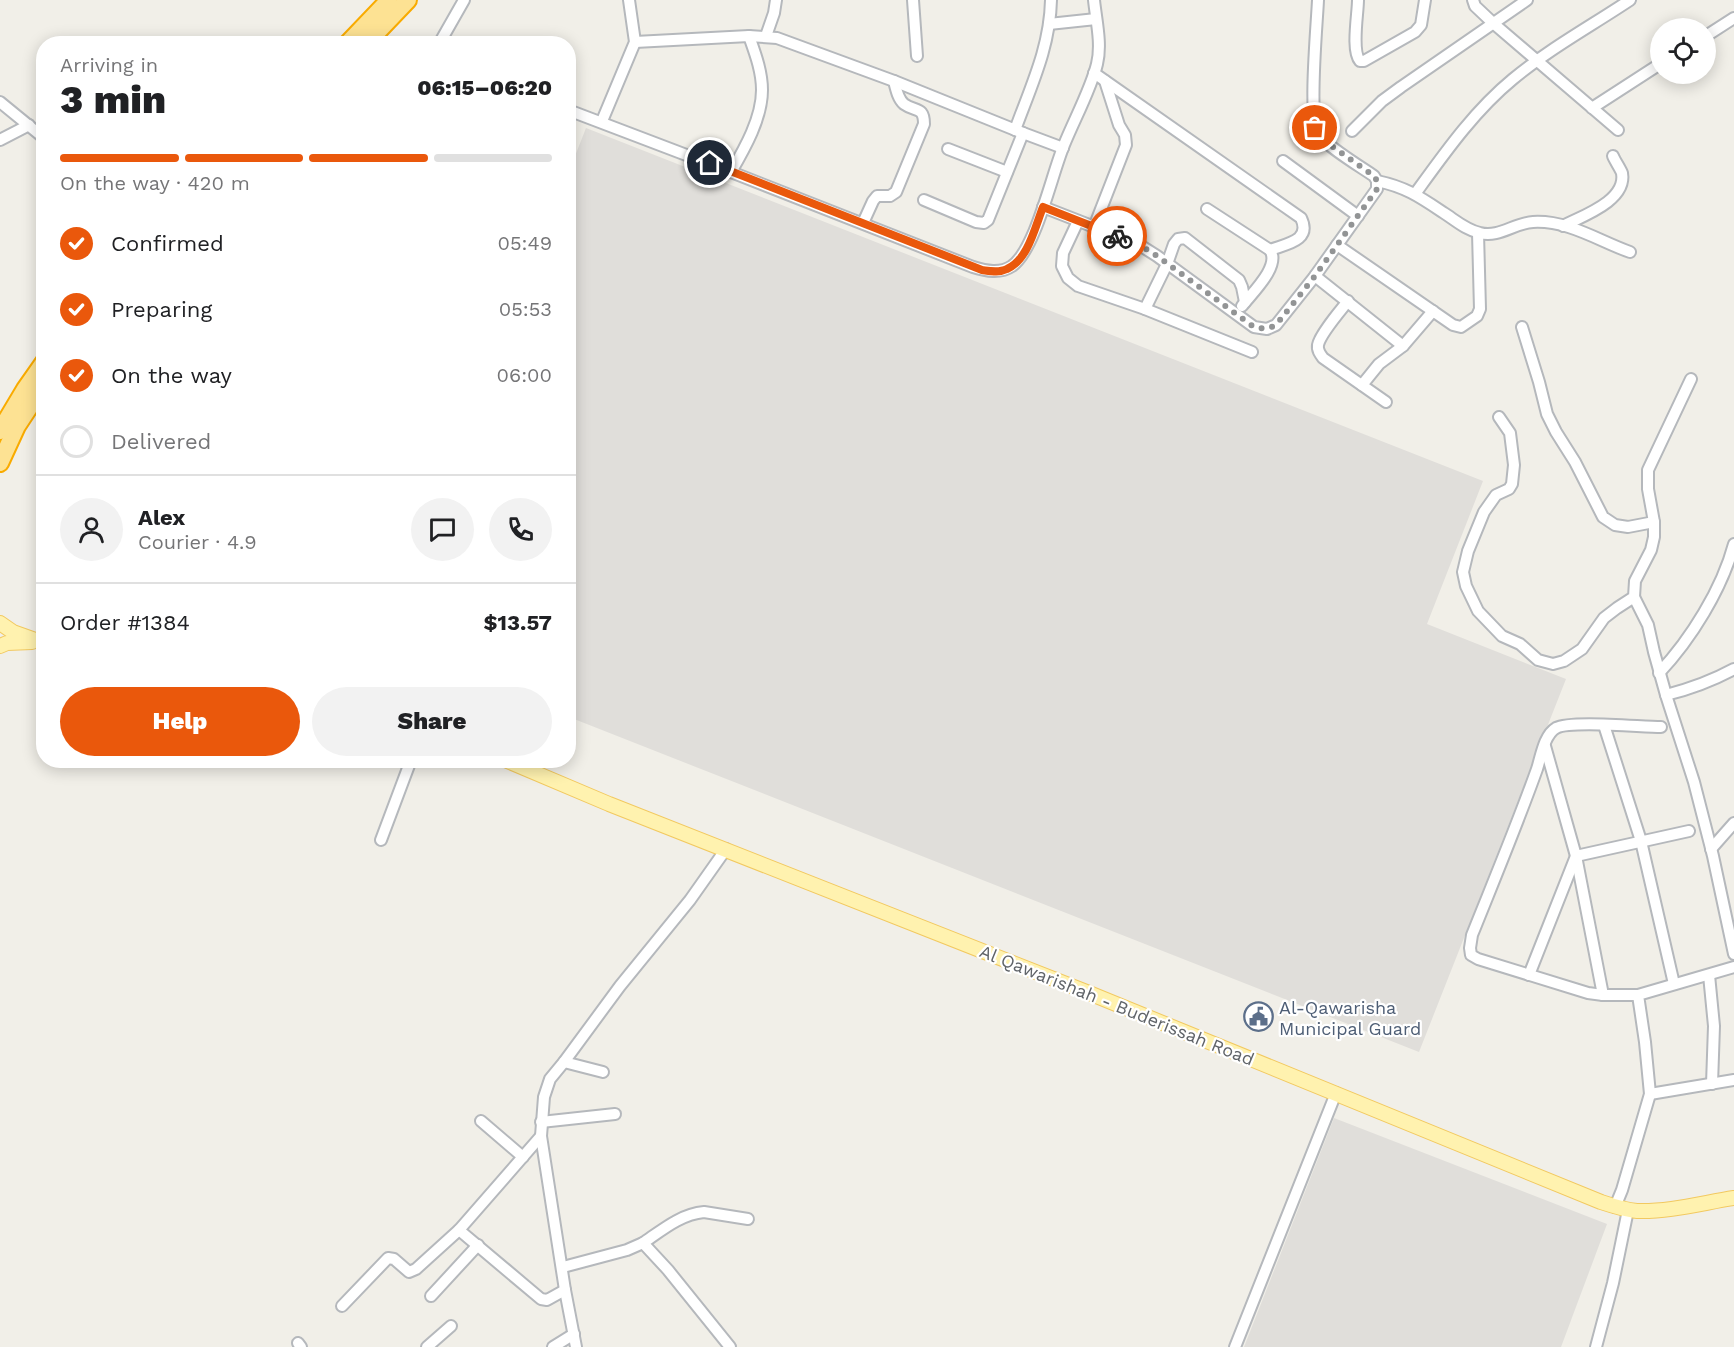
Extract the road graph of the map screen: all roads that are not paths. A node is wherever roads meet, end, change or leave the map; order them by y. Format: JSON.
{"nodes":[{"id":1,"x":389,"y":0,"type":"edge"},
{"id":2,"x":408,"y":0,"type":"edge"},
{"id":3,"x":464,"y":0,"type":"edge"},
{"id":4,"x":629,"y":0,"type":"edge"},
{"id":5,"x":776,"y":0,"type":"edge"},
{"id":6,"x":913,"y":0,"type":"edge"},
{"id":7,"x":1051,"y":0,"type":"edge"},
{"id":8,"x":1094,"y":0,"type":"edge"},
{"id":9,"x":1318,"y":0,"type":"edge"},
{"id":10,"x":1358,"y":0,"type":"edge"},
{"id":11,"x":1425,"y":0,"type":"edge"},
{"id":12,"x":1473,"y":0,"type":"edge"},
{"id":13,"x":1527,"y":0,"type":"edge"},
{"id":14,"x":1630,"y":0,"type":"edge"},
{"id":15,"x":1734,"y":18,"type":"edge"},
{"id":16,"x":1096,"y":19,"type":"junction"},
{"id":17,"x":1493,"y":23,"type":"junction"},
{"id":18,"x":1049,"y":24,"type":"junction"},
{"id":19,"x":1716,"y":30,"type":"edge"},
{"id":20,"x":355,"y":36,"type":"edge"},
{"id":21,"x":374,"y":36,"type":"edge"},
{"id":22,"x":444,"y":36,"type":"edge"},
{"id":23,"x":749,"y":36,"type":"junction"},
{"id":24,"x":766,"y":36,"type":"junction"},
{"id":25,"x":634,"y":42,"type":"junction"},
{"id":26,"x":917,"y":56,"type":"dead end"},
{"id":27,"x":1537,"y":60,"type":"junction"},
{"id":28,"x":1650,"y":70,"type":"edge"},
{"id":29,"x":1094,"y":73,"type":"junction"},
{"id":30,"x":894,"y":81,"type":"junction"},
{"id":31,"x":1105,"y":81,"type":"junction"},
{"id":32,"x":0,"y":102,"type":"edge"},
{"id":33,"x":1592,"y":108,"type":"junction"},
{"id":34,"x":576,"y":113,"type":"edge"},
{"id":35,"x":602,"y":121,"type":"junction"},
{"id":36,"x":28,"y":125,"type":"junction"},
{"id":37,"x":1618,"y":130,"type":"dead end"},
{"id":38,"x":1352,"y":131,"type":"dead end"},
{"id":39,"x":36,"y":132,"type":"edge"},
{"id":40,"x":1019,"y":132,"type":"junction"},
{"id":41,"x":0,"y":140,"type":"edge"},
{"id":42,"x":1062,"y":148,"type":"junction"},
{"id":43,"x":948,"y":149,"type":"dead end"},
{"id":44,"x":1613,"y":156,"type":"dead end"},
{"id":45,"x":1283,"y":161,"type":"dead end"},
{"id":46,"x":731,"y":171,"type":"junction"},
{"id":47,"x":1007,"y":172,"type":"junction"},
{"id":48,"x":1377,"y":181,"type":"junction"},
{"id":49,"x":1415,"y":194,"type":"junction"},
{"id":50,"x":924,"y":200,"type":"dead end"},
{"id":51,"x":1043,"y":207,"type":"junction"},
{"id":52,"x":1207,"y":210,"type":"dead end"},
{"id":53,"x":1358,"y":216,"type":"junction"},
{"id":54,"x":1078,"y":221,"type":"junction"},
{"id":55,"x":863,"y":223,"type":"junction"},
{"id":56,"x":1563,"y":226,"type":"junction"},
{"id":57,"x":1094,"y":227,"type":"junction"},
{"id":58,"x":1478,"y":233,"type":"junction"},
{"id":59,"x":1337,"y":245,"type":"junction"},
{"id":60,"x":1270,"y":250,"type":"junction"},
{"id":61,"x":1630,"y":252,"type":"dead end"},
{"id":62,"x":1167,"y":264,"type":"junction"},
{"id":63,"x":1315,"y":276,"type":"junction"},
{"id":64,"x":1348,"y":301,"type":"junction"},
{"id":65,"x":1245,"y":302,"type":"junction"},
{"id":66,"x":1145,"y":309,"type":"junction"},
{"id":67,"x":1433,"y":311,"type":"junction"},
{"id":68,"x":1236,"y":313,"type":"junction"},
{"id":69,"x":1522,"y":327,"type":"dead end"},
{"id":70,"x":1403,"y":346,"type":"junction"},
{"id":71,"x":1252,"y":352,"type":"dead end"},
{"id":72,"x":36,"y":373,"type":"edge"},
{"id":73,"x":1691,"y":379,"type":"dead end"},
{"id":74,"x":1362,"y":385,"type":"junction"},
{"id":75,"x":36,"y":398,"type":"edge"},
{"id":76,"x":1386,"y":402,"type":"dead end"},
{"id":77,"x":1499,"y":417,"type":"dead end"},
{"id":78,"x":0,"y":431,"type":"edge"},
{"id":79,"x":0,"y":463,"type":"edge"},
{"id":80,"x":1654,"y":522,"type":"junction"},
{"id":81,"x":1734,"y":544,"type":"edge"},
{"id":82,"x":1634,"y":597,"type":"junction"},
{"id":83,"x":0,"y":623,"type":"edge"},
{"id":84,"x":36,"y":641,"type":"edge"},
{"id":85,"x":36,"y":643,"type":"edge"},
{"id":86,"x":0,"y":646,"type":"edge"},
{"id":87,"x":1734,"y":669,"type":"edge"},
{"id":88,"x":1659,"y":673,"type":"junction"},
{"id":89,"x":1666,"y":695,"type":"junction"},
{"id":90,"x":1604,"y":725,"type":"junction"},
{"id":91,"x":1661,"y":727,"type":"dead end"},
{"id":92,"x":1545,"y":746,"type":"junction"},
{"id":93,"x":408,"y":768,"type":"edge"},
{"id":94,"x":524,"y":768,"type":"edge"},
{"id":95,"x":1734,"y":823,"type":"edge"},
{"id":96,"x":1689,"y":831,"type":"dead end"},
{"id":97,"x":381,"y":840,"type":"dead end"},
{"id":98,"x":1641,"y":841,"type":"junction"},
{"id":99,"x":726,"y":849,"type":"junction"},
{"id":100,"x":1711,"y":849,"type":"junction"},
{"id":101,"x":1576,"y":856,"type":"junction"},
{"id":102,"x":1734,"y":954,"type":"edge"},
{"id":103,"x":1734,"y":967,"type":"edge"},
{"id":104,"x":1529,"y":975,"type":"junction"},
{"id":105,"x":1709,"y":975,"type":"junction"},
{"id":106,"x":1674,"y":984,"type":"junction"},
{"id":107,"x":1603,"y":995,"type":"junction"},
{"id":108,"x":1638,"y":995,"type":"junction"},
{"id":109,"x":564,"y":1062,"type":"junction"},
{"id":110,"x":603,"y":1072,"type":"dead end"},
{"id":111,"x":1734,"y":1080,"type":"edge"},
{"id":112,"x":1712,"y":1084,"type":"junction"},
{"id":113,"x":1336,"y":1093,"type":"junction"},
{"id":114,"x":1650,"y":1094,"type":"junction"},
{"id":115,"x":615,"y":1114,"type":"dead end"},
{"id":116,"x":481,"y":1121,"type":"dead end"},
{"id":117,"x":541,"y":1122,"type":"junction"},
{"id":118,"x":541,"y":1136,"type":"junction"},
{"id":119,"x":523,"y":1157,"type":"junction"},
{"id":120,"x":1734,"y":1198,"type":"edge"},
{"id":121,"x":1621,"y":1208,"type":"junction"},
{"id":122,"x":748,"y":1219,"type":"dead end"},
{"id":123,"x":459,"y":1230,"type":"junction"},
{"id":124,"x":643,"y":1243,"type":"junction"},
{"id":125,"x":478,"y":1245,"type":"junction"},
{"id":126,"x":563,"y":1267,"type":"junction"},
{"id":127,"x":565,"y":1290,"type":"junction"},
{"id":128,"x":431,"y":1296,"type":"dead end"},
{"id":129,"x":342,"y":1306,"type":"dead end"},
{"id":130,"x":452,"y":1326,"type":"dead end"},
{"id":131,"x":574,"y":1334,"type":"junction"},
{"id":132,"x":428,"y":1347,"type":"edge"},
{"id":133,"x":554,"y":1347,"type":"edge"},
{"id":134,"x":576,"y":1347,"type":"edge"},
{"id":135,"x":730,"y":1347,"type":"edge"},
{"id":136,"x":1235,"y":1347,"type":"edge"},
{"id":137,"x":1596,"y":1347,"type":"edge"}],
"edges":[{"from":1,"to":20,"type":"highway"},
{"from":2,"to":21,"type":"highway"},
{"from":3,"to":22,"type":"street"},
{"from":4,"to":25,"type":"street"},
{"from":5,"to":24,"type":"street"},
{"from":6,"to":26,"type":"street"},
{"from":7,"to":18,"type":"street"},
{"from":8,"to":16,"type":"street"},
{"from":9,"to":48,"type":"street"},
{"from":10,"to":11,"type":"street"},
{"from":12,"to":17,"type":"street"},
{"from":13,"to":17,"type":"street"},
{"from":14,"to":27,"type":"street"},
{"from":15,"to":19,"type":"street"},
{"from":16,"to":18,"type":"street"},
{"from":16,"to":29,"type":"street"},
{"from":17,"to":27,"type":"street"},
{"from":17,"to":38,"type":"street"},
{"from":18,"to":40,"type":"street"},
{"from":23,"to":24,"type":"street"},
{"from":23,"to":25,"type":"street"},
{"from":23,"to":46,"type":"street"},
{"from":24,"to":30,"type":"street"},
{"from":25,"to":35,"type":"street"},
{"from":27,"to":33,"type":"street"},
{"from":27,"to":49,"type":"street"},
{"from":28,"to":33,"type":"street"},
{"from":29,"to":31,"type":"street"},
{"from":29,"to":42,"type":"street"},
{"from":30,"to":40,"type":"street"},
{"from":30,"to":55,"type":"street"},
{"from":31,"to":57,"type":"street"},
{"from":31,"to":60,"type":"street"},
{"from":32,"to":36,"type":"street"},
{"from":33,"to":37,"type":"street"},
{"from":34,"to":35,"type":"street"},
{"from":35,"to":46,"type":"street"},
{"from":36,"to":39,"type":"street"},
{"from":36,"to":41,"type":"street"},
{"from":40,"to":42,"type":"street"},
{"from":40,"to":47,"type":"street"},
{"from":42,"to":51,"type":"street"},
{"from":43,"to":47,"type":"street"},
{"from":44,"to":56,"type":"street"},
{"from":45,"to":53,"type":"street"},
{"from":46,"to":55,"type":"street"},
{"from":47,"to":50,"type":"street"},
{"from":48,"to":49,"type":"street"},
{"from":48,"to":53,"type":"street"},
{"from":49,"to":58,"type":"street"},
{"from":51,"to":54,"type":"street"},
{"from":51,"to":55,"type":"street"},
{"from":52,"to":60,"type":"street"},
{"from":53,"to":59,"type":"street"},
{"from":54,"to":57,"type":"street"},
{"from":54,"to":66,"type":"street"},
{"from":56,"to":58,"type":"street"},
{"from":56,"to":61,"type":"street"},
{"from":57,"to":62,"type":"street"},
{"from":58,"to":67,"type":"street"},
{"from":59,"to":63,"type":"street"},
{"from":59,"to":67,"type":"street"},
{"from":60,"to":65,"type":"street"},
{"from":62,"to":65,"type":"street"},
{"from":62,"to":66,"type":"street"},
{"from":62,"to":68,"type":"street"},
{"from":63,"to":64,"type":"street"},
{"from":63,"to":68,"type":"street"},
{"from":64,"to":70,"type":"street"},
{"from":64,"to":74,"type":"street"},
{"from":65,"to":68,"type":"street"},
{"from":66,"to":71,"type":"street"},
{"from":67,"to":70,"type":"street"},
{"from":69,"to":80,"type":"street"},
{"from":70,"to":74,"type":"street"},
{"from":72,"to":78,"type":"highway"},
{"from":73,"to":80,"type":"street"},
{"from":74,"to":76,"type":"street"},
{"from":75,"to":79,"type":"highway"},
{"from":77,"to":82,"type":"street"},
{"from":80,"to":82,"type":"street"},
{"from":81,"to":88,"type":"street"},
{"from":82,"to":88,"type":"street"},
{"from":83,"to":84,"type":"main road"},
{"from":85,"to":86,"type":"main road"},
{"from":87,"to":89,"type":"street"},
{"from":88,"to":89,"type":"street"},
{"from":89,"to":100,"type":"street"},
{"from":90,"to":91,"type":"street"},
{"from":90,"to":92,"type":"street"},
{"from":90,"to":98,"type":"street"},
{"from":92,"to":101,"type":"street"},
{"from":92,"to":104,"type":"street"},
{"from":93,"to":97,"type":"street"},
{"from":94,"to":99,"type":"main road","name":"Al Qawarishah - Buderissah Road"},
{"from":95,"to":100,"type":"street"},
{"from":96,"to":98,"type":"street"},
{"from":98,"to":101,"type":"street"},
{"from":98,"to":106,"type":"street"},
{"from":99,"to":109,"type":"street"},
{"from":99,"to":113,"type":"main road","name":"Al Qawarishah - Buderissah Road"},
{"from":100,"to":102,"type":"street"},
{"from":101,"to":104,"type":"street"},
{"from":101,"to":107,"type":"street"},
{"from":103,"to":105,"type":"street"},
{"from":104,"to":107,"type":"street"},
{"from":105,"to":106,"type":"street"},
{"from":105,"to":112,"type":"street"},
{"from":106,"to":108,"type":"street"},
{"from":107,"to":108,"type":"street"},
{"from":108,"to":114,"type":"street"},
{"from":109,"to":110,"type":"street"},
{"from":109,"to":117,"type":"street"},
{"from":111,"to":112,"type":"street"},
{"from":112,"to":114,"type":"street"},
{"from":113,"to":121,"type":"main road","name":"Al Qawarishah - Buderissah Road"},
{"from":113,"to":136,"type":"street"},
{"from":114,"to":121,"type":"street"},
{"from":115,"to":117,"type":"street"},
{"from":116,"to":119,"type":"street"},
{"from":117,"to":118,"type":"street"},
{"from":118,"to":119,"type":"street"},
{"from":118,"to":126,"type":"street"},
{"from":119,"to":123,"type":"street"},
{"from":120,"to":121,"type":"main road","name":"Al Qawarishah - Buderissah Road"},
{"from":121,"to":137,"type":"street"},
{"from":122,"to":124,"type":"street"},
{"from":123,"to":125,"type":"street"},
{"from":123,"to":129,"type":"street"},
{"from":124,"to":126,"type":"street"},
{"from":124,"to":135,"type":"street"},
{"from":125,"to":127,"type":"street"},
{"from":125,"to":128,"type":"street"},
{"from":126,"to":127,"type":"street"},
{"from":127,"to":131,"type":"street"},
{"from":130,"to":132,"type":"street"},
{"from":131,"to":133,"type":"street"},
{"from":131,"to":134,"type":"street"}]}
